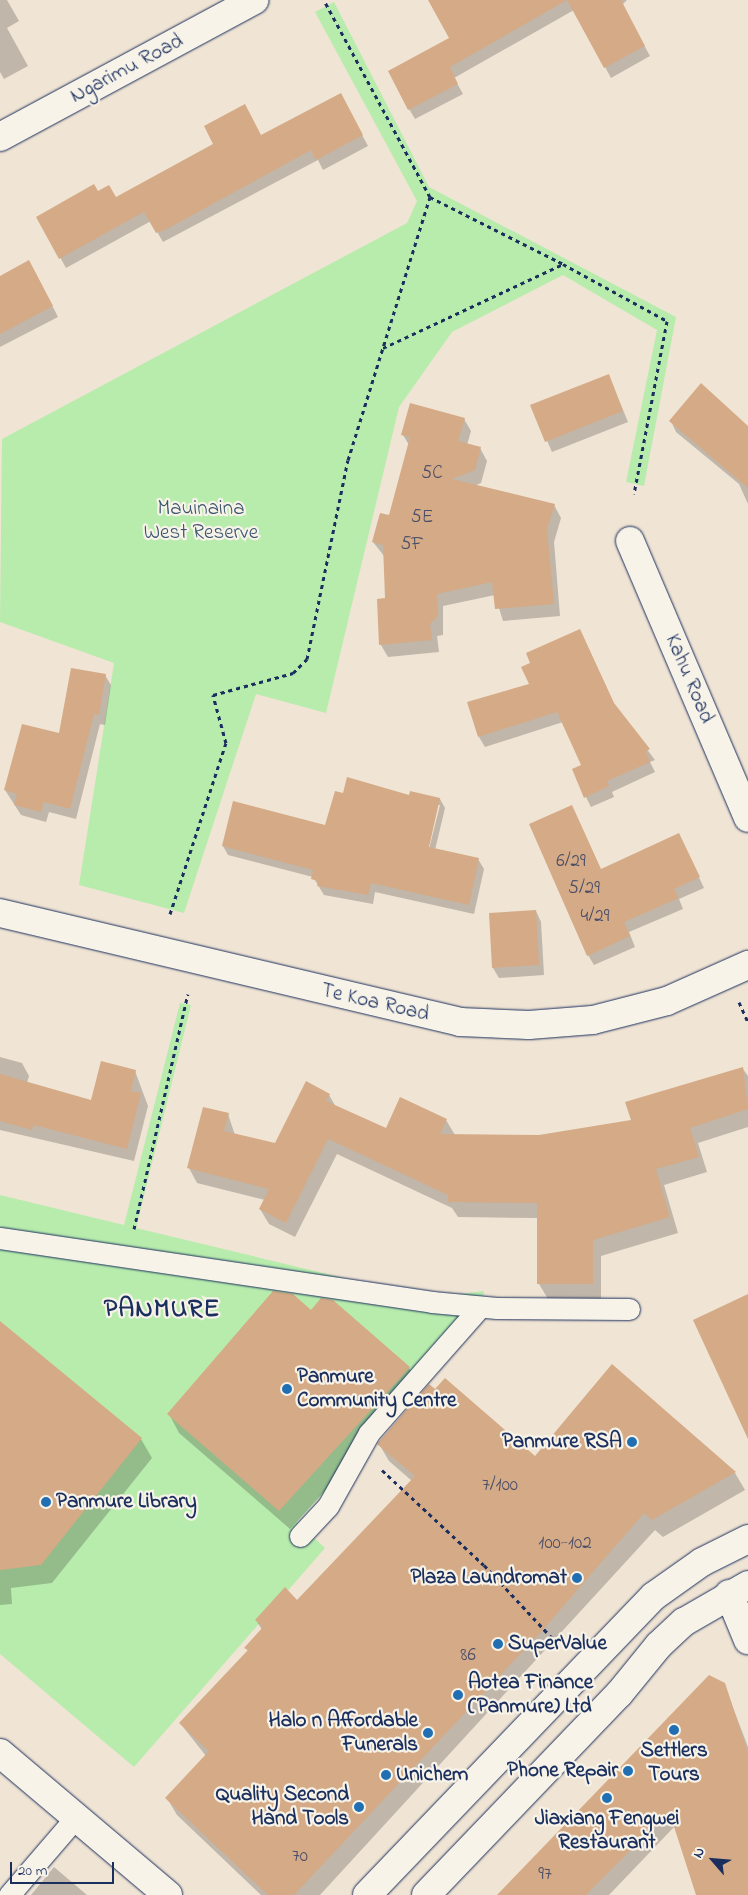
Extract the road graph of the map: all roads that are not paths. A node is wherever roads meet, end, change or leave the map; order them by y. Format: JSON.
{"nodes":[{"id":1,"x":254,"y":0,"type":"edge"},
{"id":2,"x":0,"y":137,"type":"edge"},
{"id":3,"x":630,"y":541,"type":"dead end"},
{"id":4,"x":748,"y":818,"type":"edge"},
{"id":5,"x":0,"y":913,"type":"edge"},
{"id":6,"x":748,"y":965,"type":"edge"},
{"id":7,"x":0,"y":1238,"type":"edge"},
{"id":8,"x":480,"y":1307,"type":"junction"},
{"id":9,"x":629,"y":1309,"type":"dead end"},
{"id":10,"x":300,"y":1536,"type":"dead end"},
{"id":11,"x":748,"y":1540,"type":"edge"},
{"id":12,"x":739,"y":1589,"type":"edge"},
{"id":13,"x":748,"y":1640,"type":"edge"},
{"id":14,"x":0,"y":1753,"type":"edge"},
{"id":15,"x":76,"y":1817,"type":"junction"},
{"id":16,"x":9,"y":1895,"type":"edge"},
{"id":17,"x":168,"y":1895,"type":"edge"},
{"id":18,"x":367,"y":1895,"type":"edge"},
{"id":19,"x":426,"y":1895,"type":"edge"}],
"edges":[{"from":1,"to":2,"type":"street","name":"Ngarimu Road"},
{"from":3,"to":4,"type":"street","name":"Kahu Road"},
{"from":5,"to":6,"type":"street","name":"Te Koa Road"},
{"from":7,"to":8,"type":"lane"},
{"from":8,"to":9,"type":"lane"},
{"from":8,"to":10,"type":"lane"},
{"from":11,"to":18,"type":"street"},
{"from":12,"to":13,"type":"street"},
{"from":12,"to":19,"type":"street"},
{"from":14,"to":15,"type":"street"},
{"from":15,"to":16,"type":"lane"},
{"from":15,"to":17,"type":"street"}]}
